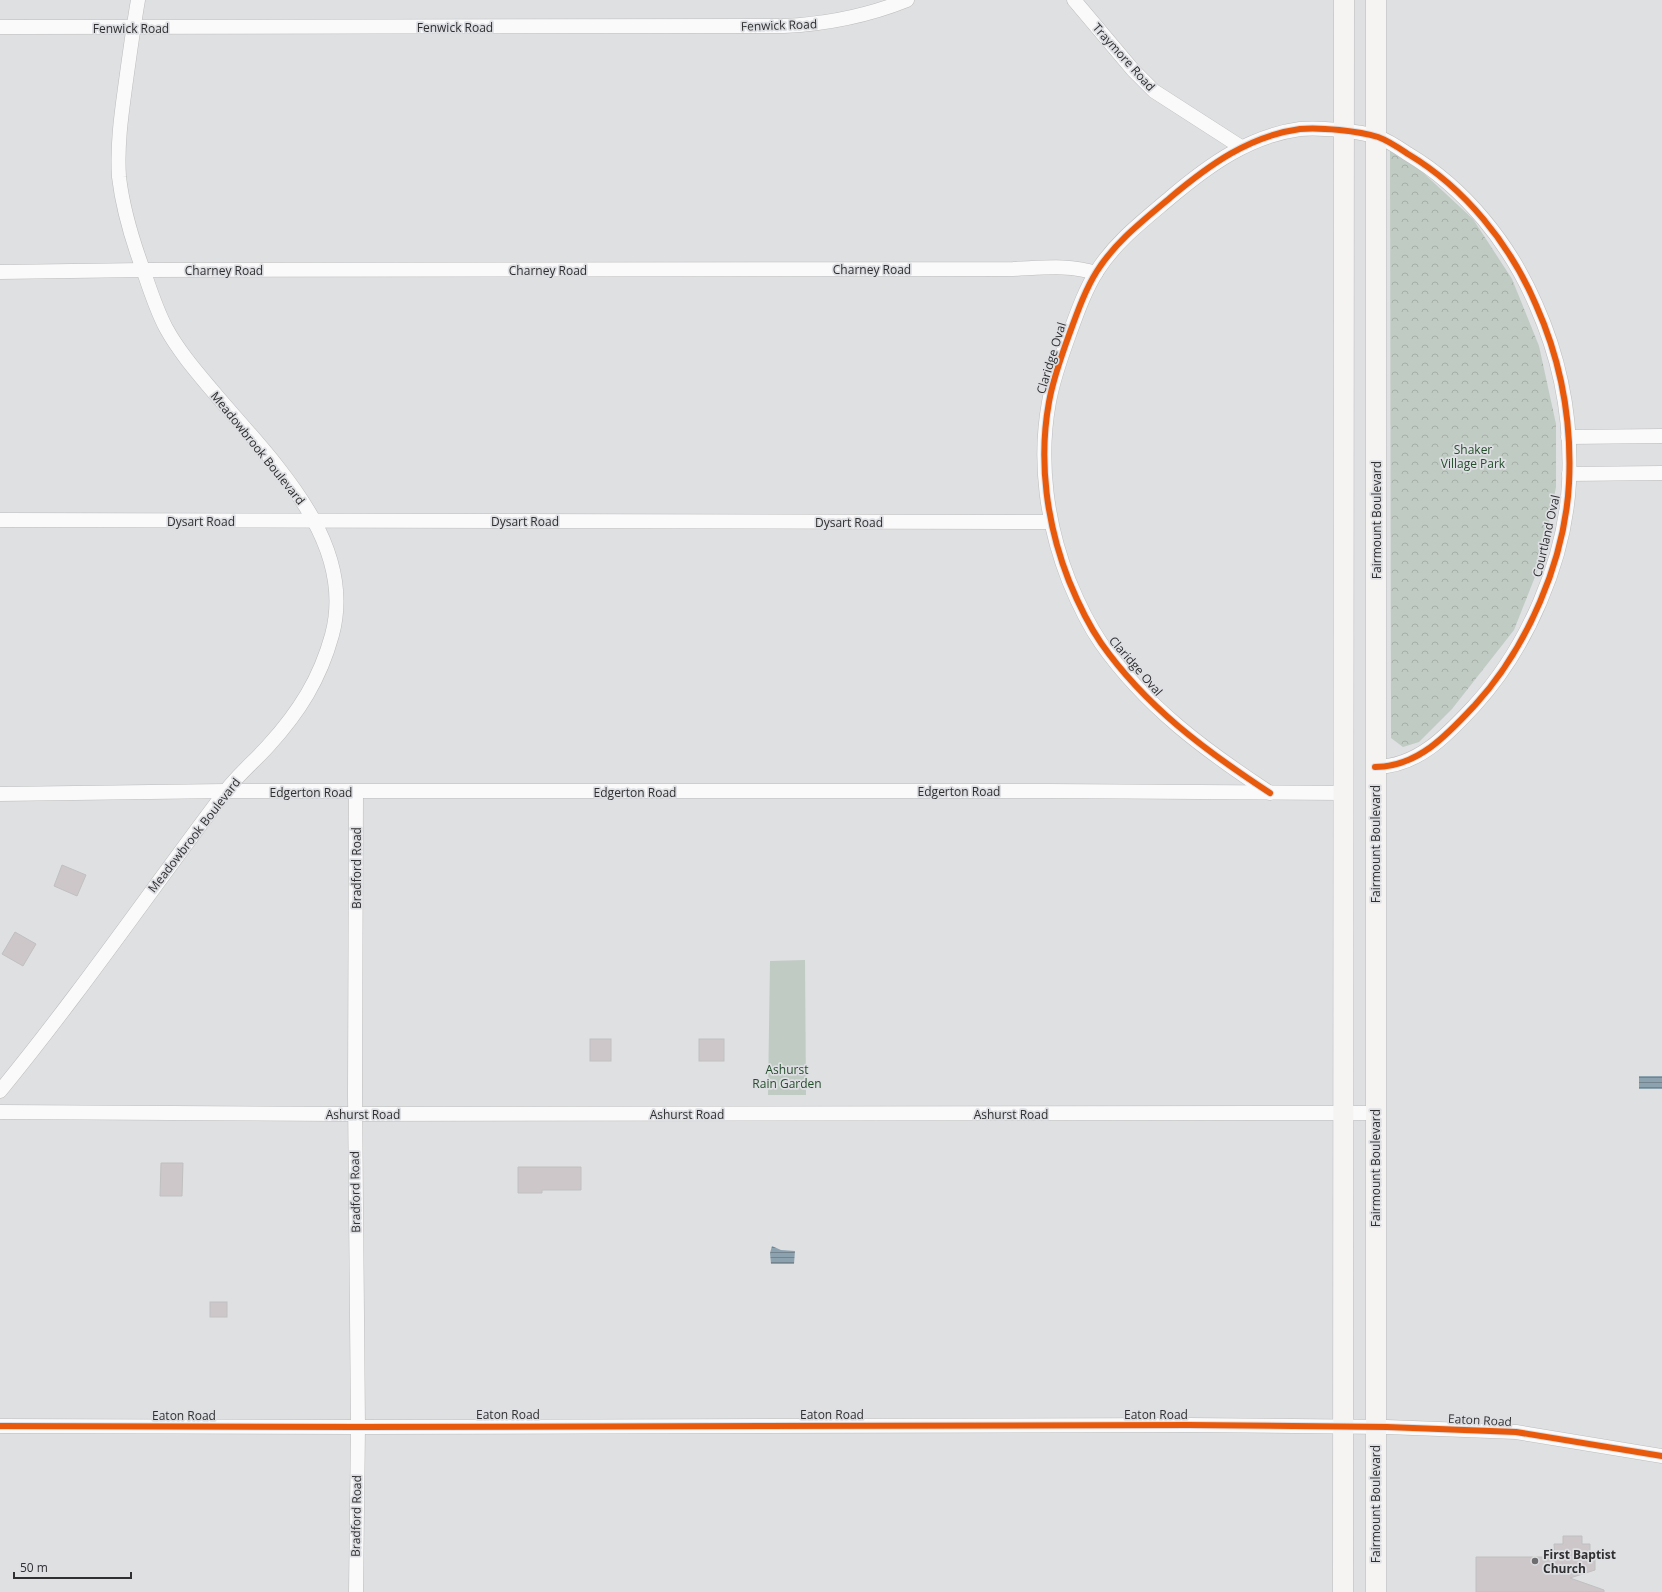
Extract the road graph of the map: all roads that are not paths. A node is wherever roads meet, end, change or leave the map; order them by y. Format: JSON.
{"nodes":[{"id":1,"x":138,"y":0,"type":"edge"},
{"id":2,"x":907,"y":0,"type":"edge"},
{"id":3,"x":1074,"y":0,"type":"edge"},
{"id":4,"x":1344,"y":0,"type":"edge"},
{"id":5,"x":1376,"y":0,"type":"edge"},
{"id":6,"x":0,"y":27,"type":"edge"},
{"id":7,"x":134,"y":28,"type":"junction"},
{"id":8,"x":1343,"y":131,"type":"junction"},
{"id":9,"x":1376,"y":136,"type":"junction"},
{"id":10,"x":1241,"y":147,"type":"junction"},
{"id":11,"x":143,"y":270,"type":"junction"},
{"id":12,"x":0,"y":272,"type":"edge"},
{"id":13,"x":1096,"y":273,"type":"junction"},
{"id":14,"x":1662,"y":436,"type":"edge"},
{"id":15,"x":1568,"y":437,"type":"junction"},
{"id":16,"x":1662,"y":473,"type":"edge"},
{"id":17,"x":1569,"y":474,"type":"junction"},
{"id":18,"x":0,"y":520,"type":"edge"},
{"id":19,"x":315,"y":521,"type":"junction"},
{"id":20,"x":1050,"y":522,"type":"junction"},
{"id":21,"x":1375,"y":767,"type":"junction"},
{"id":22,"x":225,"y":791,"type":"junction"},
{"id":23,"x":356,"y":792,"type":"junction"},
{"id":24,"x":1270,"y":793,"type":"junction"},
{"id":25,"x":1343,"y":793,"type":"junction"},
{"id":26,"x":0,"y":794,"type":"edge"},
{"id":27,"x":0,"y":1091,"type":"edge"},
{"id":28,"x":0,"y":1112,"type":"edge"},
{"id":29,"x":1343,"y":1113,"type":"junction"},
{"id":30,"x":1375,"y":1113,"type":"junction"},
{"id":31,"x":355,"y":1114,"type":"junction"},
{"id":32,"x":0,"y":1426,"type":"edge"},
{"id":33,"x":1343,"y":1426,"type":"junction"},
{"id":34,"x":358,"y":1427,"type":"junction"},
{"id":35,"x":1375,"y":1427,"type":"junction"},
{"id":36,"x":1662,"y":1456,"type":"edge"},
{"id":37,"x":356,"y":1592,"type":"edge"},
{"id":38,"x":1343,"y":1592,"type":"edge"},
{"id":39,"x":1376,"y":1592,"type":"edge"}],
"edges":[{"from":1,"to":7,"type":"street","name":"Meadowbrook Boulevard"},
{"from":2,"to":7,"type":"street","name":"Fenwick Road"},
{"from":3,"to":10,"type":"street","name":"Traymore Road"},
{"from":4,"to":8,"type":"main road"},
{"from":5,"to":9,"type":"main road","name":"Fairmount Boulevard"},
{"from":6,"to":7,"type":"street","name":"Fenwick Road"},
{"from":7,"to":11,"type":"street","name":"Meadowbrook Boulevard"},
{"from":8,"to":9,"type":"street","name":"Claridge Oval"},
{"from":8,"to":10,"type":"street","name":"Claridge Oval"},
{"from":8,"to":25,"type":"main road"},
{"from":9,"to":15,"type":"street","name":"Courtland Oval"},
{"from":9,"to":21,"type":"main road","name":"Fairmount Boulevard"},
{"from":10,"to":13,"type":"street","name":"Claridge Oval"},
{"from":11,"to":12,"type":"street","name":"Charney Road"},
{"from":11,"to":13,"type":"street","name":"Charney Road"},
{"from":11,"to":19,"type":"street","name":"Meadowbrook Boulevard"},
{"from":13,"to":20,"type":"street","name":"Claridge Oval"},
{"from":14,"to":15,"type":"street"},
{"from":15,"to":17,"type":"street","name":"Courtland Oval"},
{"from":16,"to":17,"type":"street"},
{"from":17,"to":21,"type":"street","name":"Courtland Oval"},
{"from":18,"to":19,"type":"street","name":"Dysart Road"},
{"from":19,"to":20,"type":"street","name":"Dysart Road"},
{"from":19,"to":22,"type":"street","name":"Meadowbrook Boulevard"},
{"from":20,"to":24,"type":"street","name":"Claridge Oval"},
{"from":21,"to":30,"type":"main road","name":"Fairmount Boulevard"},
{"from":22,"to":23,"type":"street","name":"Edgerton Road"},
{"from":22,"to":26,"type":"street","name":"Edgerton Road"},
{"from":22,"to":27,"type":"street","name":"Meadowbrook Boulevard"},
{"from":23,"to":24,"type":"street","name":"Edgerton Road"},
{"from":23,"to":31,"type":"street","name":"Bradford Road"},
{"from":24,"to":25,"type":"street"},
{"from":25,"to":29,"type":"main road"},
{"from":28,"to":31,"type":"street","name":"Ashurst Road"},
{"from":29,"to":30,"type":"street","name":"Ashurst Road"},
{"from":29,"to":31,"type":"street","name":"Ashurst Road"},
{"from":29,"to":33,"type":"main road"},
{"from":30,"to":35,"type":"main road","name":"Fairmount Boulevard"},
{"from":31,"to":34,"type":"street","name":"Bradford Road"},
{"from":32,"to":34,"type":"street","name":"Eaton Road"},
{"from":33,"to":34,"type":"street","name":"Eaton Road"},
{"from":33,"to":35,"type":"street","name":"Eaton Road"},
{"from":33,"to":38,"type":"main road"},
{"from":34,"to":37,"type":"street","name":"Bradford Road"},
{"from":35,"to":36,"type":"street","name":"Eaton Road"},
{"from":35,"to":39,"type":"main road","name":"Fairmount Boulevard"}]}
